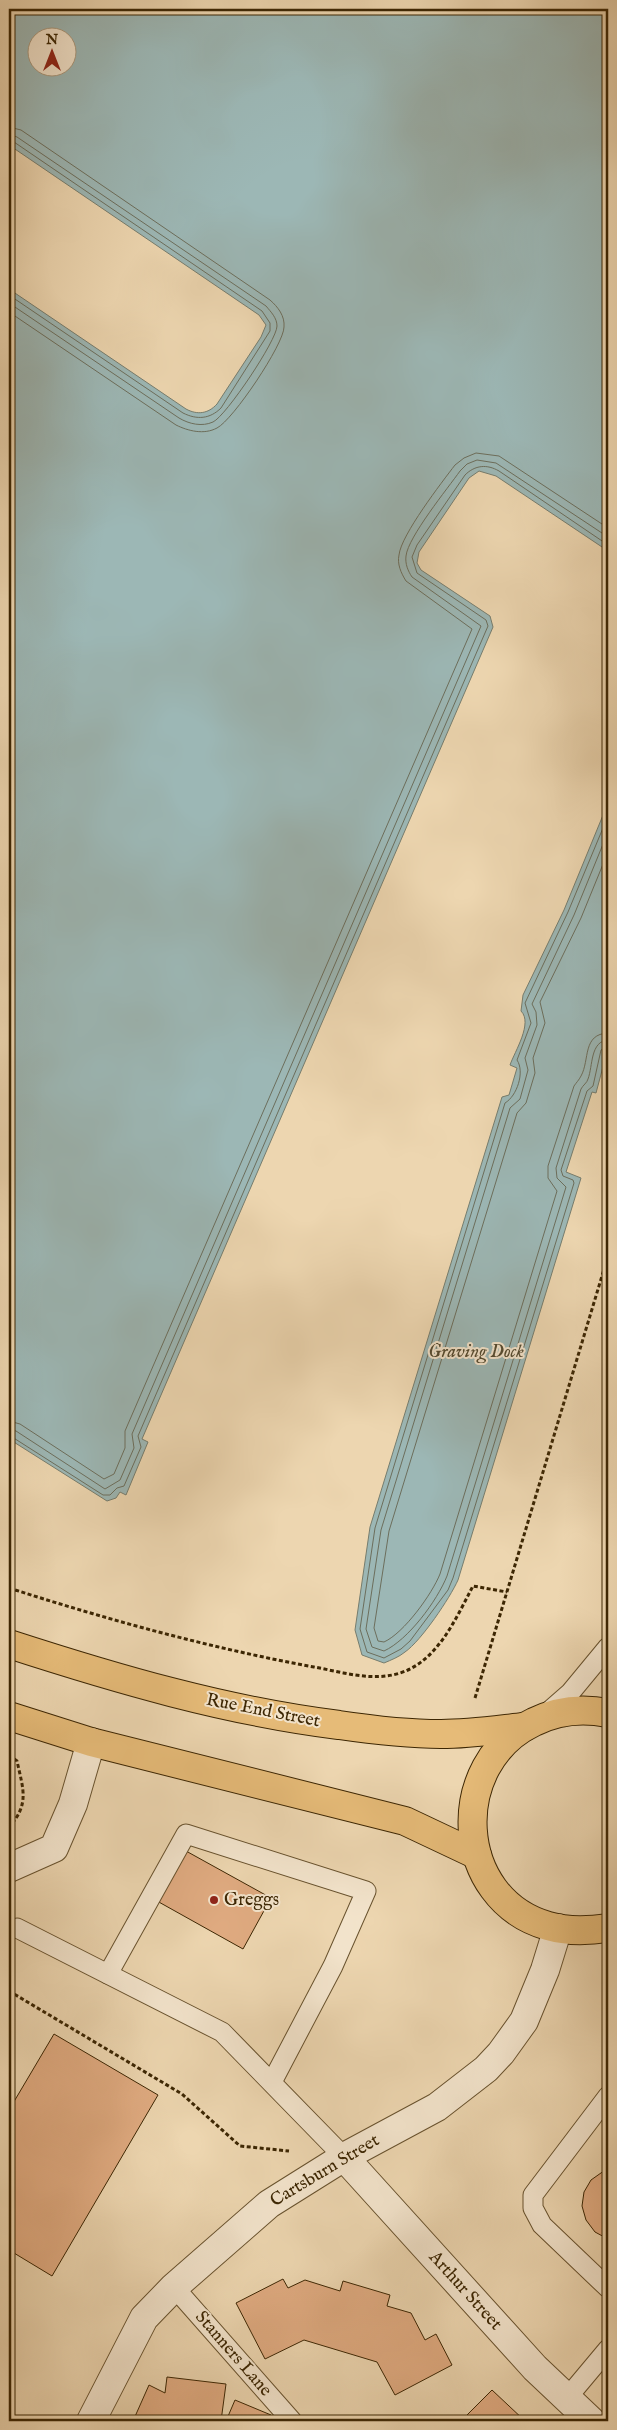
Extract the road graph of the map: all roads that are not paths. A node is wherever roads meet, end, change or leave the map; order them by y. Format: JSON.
{"nodes":[{"id":1,"x":9,"y":1644,"type":"edge"},
{"id":2,"x":608,"y":1647,"type":"edge"},
{"id":3,"x":608,"y":1713,"type":"edge"},
{"id":4,"x":9,"y":1716,"type":"edge"},
{"id":5,"x":532,"y":1723,"type":"junction"},
{"id":6,"x":91,"y":1742,"type":"junction"},
{"id":7,"x":477,"y":1855,"type":"junction"},
{"id":8,"x":9,"y":1868,"type":"edge"},
{"id":9,"x":16,"y":1928,"type":"dead end"},
{"id":10,"x":558,"y":1928,"type":"junction"},
{"id":11,"x":608,"y":1928,"type":"edge"},
{"id":12,"x":108,"y":1974,"type":"junction"},
{"id":13,"x":272,"y":2082,"type":"junction"},
{"id":14,"x":608,"y":2096,"type":"edge"},
{"id":15,"x":344,"y":2156,"type":"junction"},
{"id":16,"x":174,"y":2288,"type":"junction"},
{"id":17,"x":608,"y":2288,"type":"edge"},
{"id":18,"x":608,"y":2349,"type":"edge"},
{"id":19,"x":567,"y":2398,"type":"junction"},
{"id":20,"x":91,"y":2421,"type":"edge"},
{"id":21,"x":292,"y":2421,"type":"edge"},
{"id":22,"x":591,"y":2421,"type":"edge"}],
"edges":[{"from":1,"to":5,"type":"highway","name":"Rue End Street"},
{"from":2,"to":5,"type":"lane"},
{"from":3,"to":5,"type":"highway","name":"Rue End Street"},
{"from":4,"to":6,"type":"highway"},
{"from":5,"to":7,"type":"highway"},
{"from":6,"to":7,"type":"highway"},
{"from":6,"to":8,"type":"street"},
{"from":7,"to":10,"type":"highway"},
{"from":9,"to":12,"type":"lane"},
{"from":10,"to":11,"type":"highway"},
{"from":10,"to":15,"type":"street","name":"Cartsburn Street"},
{"from":12,"to":13,"type":"lane"},
{"from":12,"to":13,"type":"lane"},
{"from":13,"to":15,"type":"lane"},
{"from":14,"to":17,"type":"lane"},
{"from":15,"to":16,"type":"street","name":"Cartsburn Street"},
{"from":15,"to":19,"type":"street","name":"Arthur Street"},
{"from":16,"to":20,"type":"street","name":"Cartsburn Street"},
{"from":16,"to":21,"type":"lane","name":"Stanners Lane"},
{"from":18,"to":19,"type":"lane"},
{"from":19,"to":22,"type":"street","name":"Arthur Street"}]}
